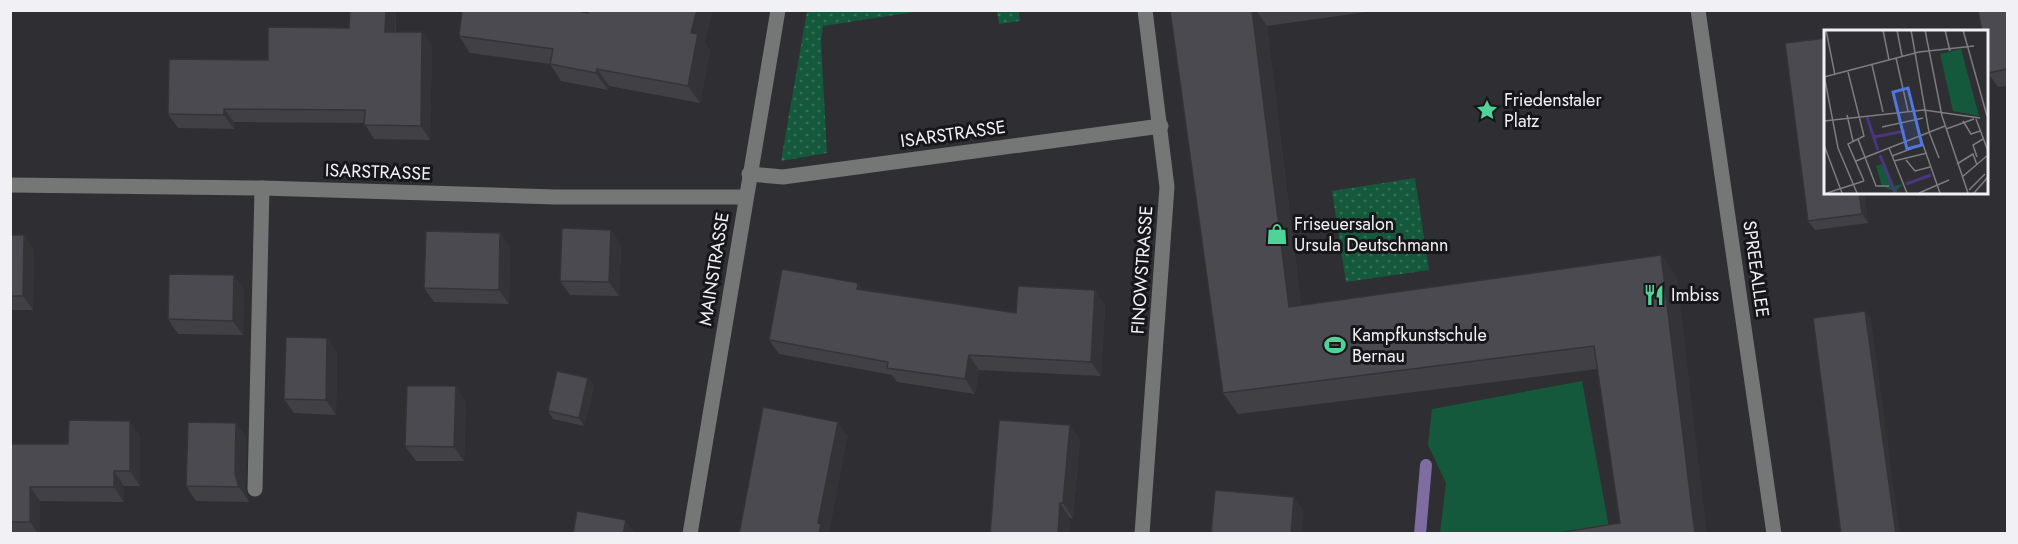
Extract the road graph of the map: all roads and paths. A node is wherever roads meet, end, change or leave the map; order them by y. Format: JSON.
{"nodes":[{"id":1,"x":778,"y":10,"type":"edge"},
{"id":2,"x":1145,"y":10,"type":"edge"},
{"id":3,"x":1698,"y":10,"type":"edge"},
{"id":4,"x":1161,"y":126,"type":"junction"},
{"id":5,"x":749,"y":174,"type":"junction"},
{"id":6,"x":10,"y":185,"type":"edge"},
{"id":7,"x":262,"y":188,"type":"junction"},
{"id":8,"x":745,"y":197,"type":"junction"},
{"id":9,"x":255,"y":489,"type":"dead end"},
{"id":10,"x":690,"y":534,"type":"edge"},
{"id":11,"x":1142,"y":534,"type":"edge"},
{"id":12,"x":1774,"y":534,"type":"edge"}],
"edges":[{"from":1,"to":5,"type":"street","name":"MAINSTRASSE"},
{"from":2,"to":4,"type":"street","name":"FINOWSTRASSE"},
{"from":3,"to":12,"type":"street","name":"SPREEALLEE"},
{"from":4,"to":5,"type":"street","name":"ISARSTRASSE"},
{"from":4,"to":11,"type":"street","name":"FINOWSTRASSE"},
{"from":5,"to":8,"type":"street","name":"MAINSTRASSE"},
{"from":6,"to":7,"type":"street","name":"ISARSTRASSE"},
{"from":7,"to":8,"type":"street","name":"ISARSTRASSE"},
{"from":7,"to":9,"type":"street"},
{"from":8,"to":10,"type":"street","name":"MAINSTRASSE"}]}
